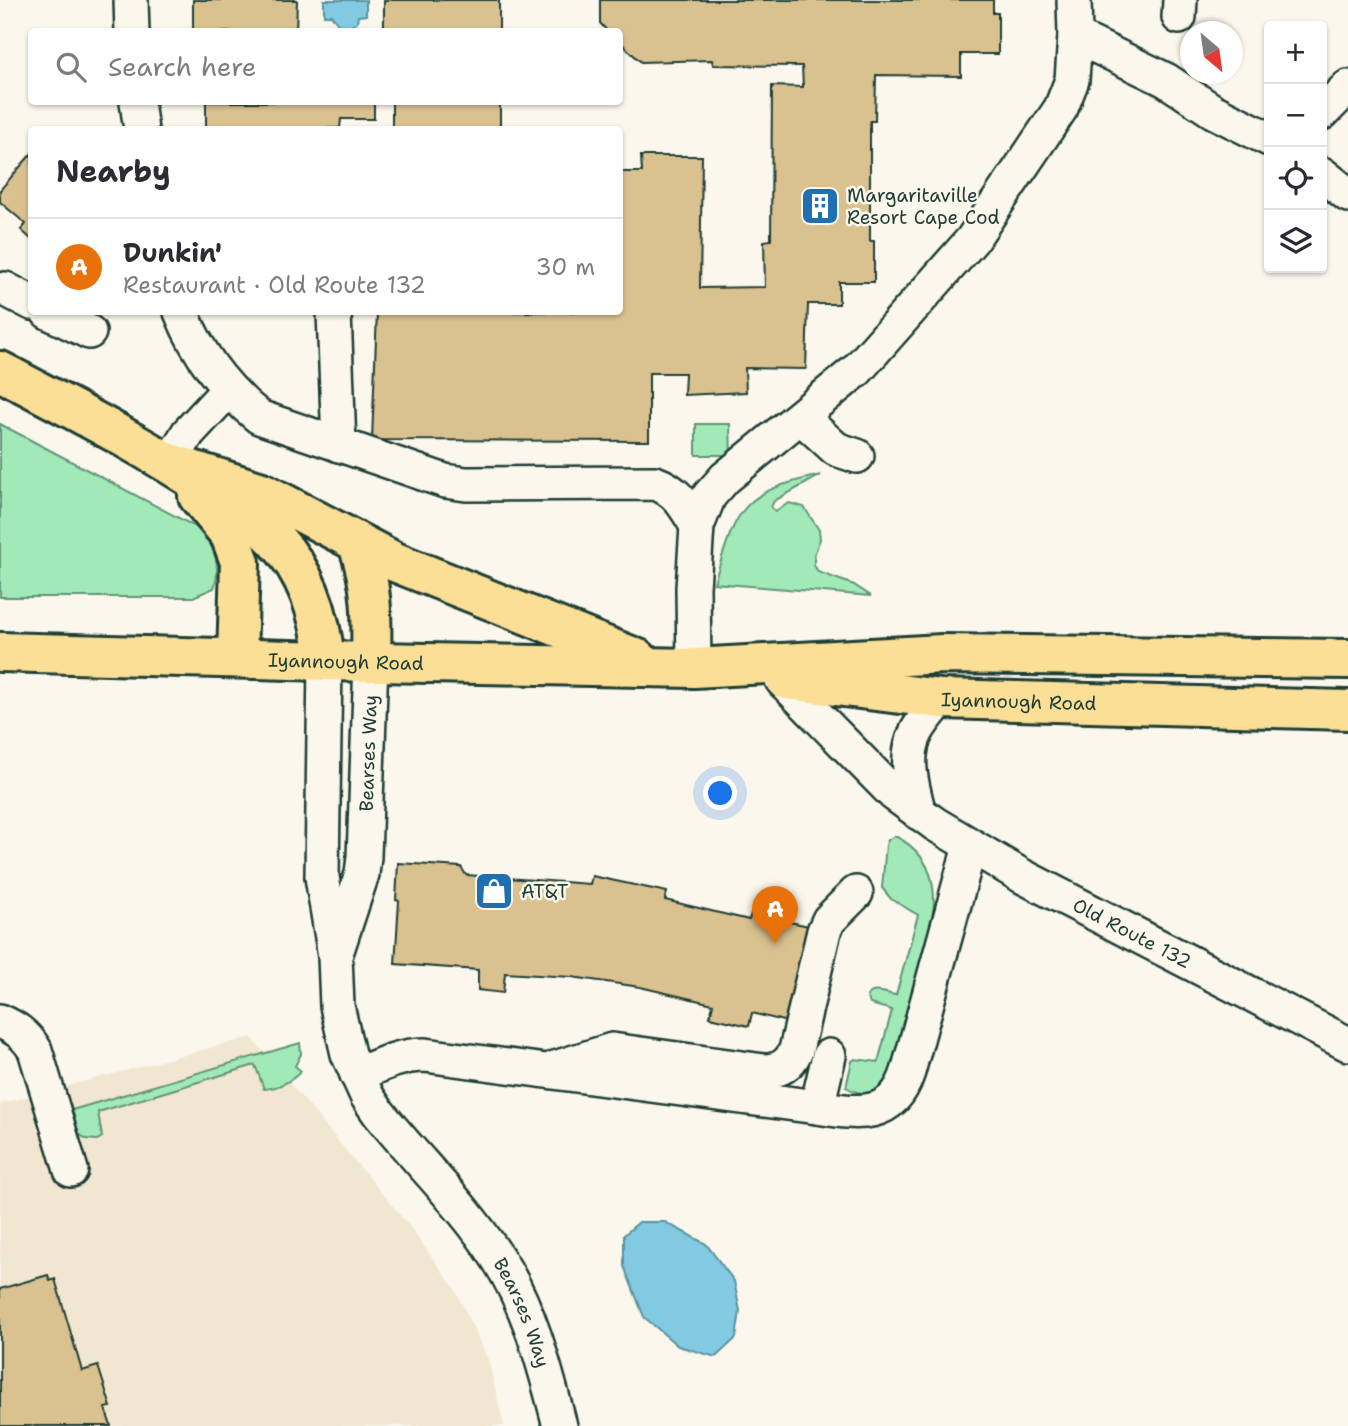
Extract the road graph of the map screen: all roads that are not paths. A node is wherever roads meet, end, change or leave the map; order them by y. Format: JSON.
{"nodes":[{"id":1,"x":131,"y":0,"type":"edge"},
{"id":2,"x":1074,"y":0,"type":"edge"},
{"id":3,"x":132,"y":28,"type":"edge"},
{"id":4,"x":1075,"y":36,"type":"junction"},
{"id":5,"x":1348,"y":87,"type":"edge"},
{"id":6,"x":137,"y":105,"type":"edge"},
{"id":7,"x":1327,"y":108,"type":"edge"},
{"id":8,"x":140,"y":126,"type":"edge"},
{"id":9,"x":1264,"y":136,"type":"edge"},
{"id":10,"x":1327,"y":178,"type":"edge"},
{"id":11,"x":1348,"y":195,"type":"edge"},
{"id":12,"x":54,"y":315,"type":"edge"},
{"id":13,"x":182,"y":315,"type":"edge"},
{"id":14,"x":334,"y":315,"type":"edge"},
{"id":15,"x":89,"y":332,"type":"dead end"},
{"id":16,"x":0,"y":371,"type":"edge"},
{"id":17,"x":228,"y":390,"type":"junction"},
{"id":18,"x":801,"y":417,"type":"junction"},
{"id":19,"x":340,"y":445,"type":"junction"},
{"id":20,"x":857,"y":456,"type":"dead end"},
{"id":21,"x":170,"y":463,"type":"junction"},
{"id":22,"x":697,"y":526,"type":"junction"},
{"id":23,"x":358,"y":544,"type":"junction"},
{"id":24,"x":0,"y":652,"type":"edge"},
{"id":25,"x":237,"y":658,"type":"junction"},
{"id":26,"x":1348,"y":659,"type":"edge"},
{"id":27,"x":325,"y":662,"type":"junction"},
{"id":28,"x":371,"y":662,"type":"junction"},
{"id":29,"x":677,"y":668,"type":"junction"},
{"id":30,"x":782,"y":680,"type":"junction"},
{"id":31,"x":941,"y":699,"type":"junction"},
{"id":32,"x":1348,"y":710,"type":"edge"},
{"id":33,"x":919,"y":813,"type":"junction"},
{"id":34,"x":970,"y":846,"type":"junction"},
{"id":35,"x":856,"y":893,"type":"dead end"},
{"id":36,"x":335,"y":956,"type":"junction"},
{"id":37,"x":0,"y":1021,"type":"edge"},
{"id":38,"x":1348,"y":1044,"type":"edge"},
{"id":39,"x":829,"y":1056,"type":"dead end"},
{"id":40,"x":546,"y":1070,"type":"junction"},
{"id":41,"x":357,"y":1075,"type":"junction"},
{"id":42,"x":817,"y":1107,"type":"junction"},
{"id":43,"x":71,"y":1170,"type":"dead end"},
{"id":44,"x":560,"y":1426,"type":"edge"}],
"edges":[{"from":1,"to":3,"type":"street"},
{"from":2,"to":4,"type":"street"},
{"from":4,"to":9,"type":"street"},
{"from":4,"to":18,"type":"street"},
{"from":5,"to":7,"type":"street"},
{"from":6,"to":8,"type":"street"},
{"from":10,"to":11,"type":"street"},
{"from":12,"to":15,"type":"street"},
{"from":13,"to":17,"type":"street"},
{"from":14,"to":19,"type":"street"},
{"from":16,"to":21,"type":"main road","name":"Bearses Way"},
{"from":17,"to":19,"type":"street"},
{"from":17,"to":21,"type":"street"},
{"from":18,"to":20,"type":"street"},
{"from":18,"to":22,"type":"street"},
{"from":19,"to":22,"type":"street"},
{"from":21,"to":23,"type":"main road","name":"Bearses Way"},
{"from":21,"to":25,"type":"main road"},
{"from":21,"to":27,"type":"main road","name":"Bearses Way"},
{"from":22,"to":29,"type":"street"},
{"from":23,"to":28,"type":"main road","name":"Bearses Way"},
{"from":23,"to":29,"type":"main road"},
{"from":24,"to":25,"type":"main road","name":"Iyannough Road"},
{"from":25,"to":27,"type":"main road","name":"Iyannough Road"},
{"from":26,"to":29,"type":"main road","name":"Iyannough Road"},
{"from":27,"to":28,"type":"main road","name":"Iyannough Road"},
{"from":27,"to":36,"type":"street","name":"Bearses Way"},
{"from":28,"to":29,"type":"main road","name":"Iyannough Road"},
{"from":28,"to":36,"type":"street","name":"Bearses Way"},
{"from":29,"to":30,"type":"main road","name":"Iyannough Road"},
{"from":30,"to":31,"type":"main road","name":"Iyannough Road"},
{"from":30,"to":33,"type":"street","name":"Old Route 132"},
{"from":31,"to":32,"type":"main road","name":"Iyannough Road"},
{"from":31,"to":33,"type":"street"},
{"from":33,"to":34,"type":"street","name":"Old Route 132"},
{"from":34,"to":38,"type":"street","name":"Old Route 132"},
{"from":34,"to":42,"type":"street"},
{"from":35,"to":40,"type":"street"},
{"from":36,"to":41,"type":"street","name":"Bearses Way"},
{"from":37,"to":43,"type":"street"},
{"from":39,"to":42,"type":"street"},
{"from":40,"to":41,"type":"street"},
{"from":40,"to":42,"type":"street"},
{"from":41,"to":44,"type":"street","name":"Bearses Way"}]}
